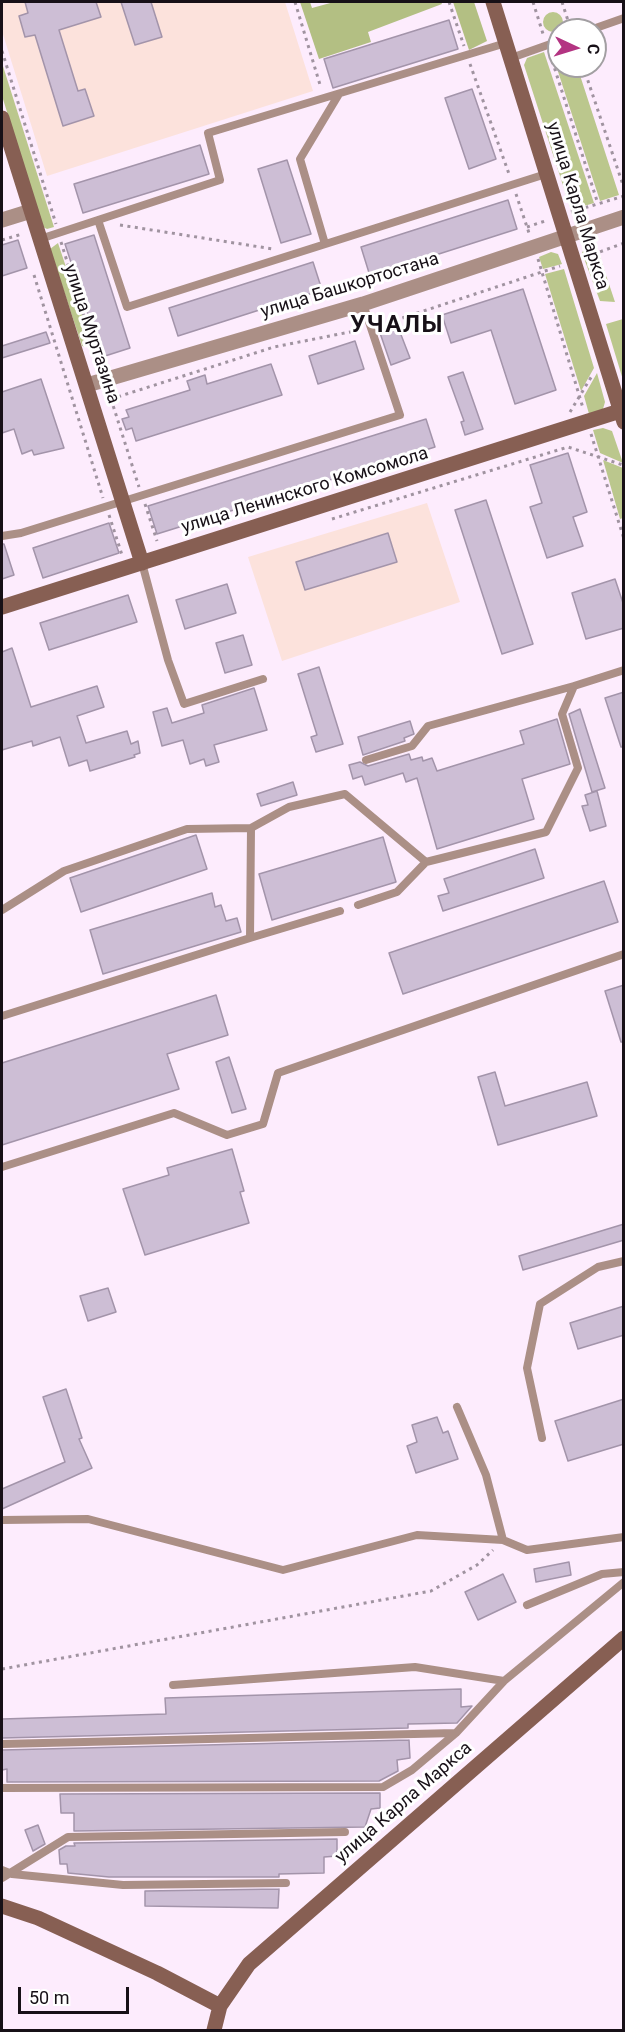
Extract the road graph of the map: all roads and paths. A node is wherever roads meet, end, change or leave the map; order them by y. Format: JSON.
{"nodes":[{"id":1,"x":295,"y":2,"type":"edge"},
{"id":2,"x":449,"y":2,"type":"edge"},
{"id":3,"x":493,"y":2,"type":"edge"},
{"id":4,"x":533,"y":2,"type":"edge"},
{"id":5,"x":562,"y":2,"type":"edge"},
{"id":6,"x":567,"y":18,"type":"edge"},
{"id":7,"x":624,"y":18,"type":"edge"},
{"id":8,"x":607,"y":24,"type":"edge"},
{"id":9,"x":547,"y":45,"type":"joint"},
{"id":10,"x":2,"y":51,"type":"edge"},
{"id":11,"x":508,"y":51,"type":"junction"},
{"id":12,"x":468,"y":56,"type":"junction"},
{"id":13,"x":558,"y":78,"type":"edge"},
{"id":14,"x":587,"y":78,"type":"edge"},
{"id":15,"x":339,"y":94,"type":"junction"},
{"id":16,"x":324,"y":98,"type":"junction"},
{"id":17,"x":2,"y":118,"type":"edge"},
{"id":18,"x":546,"y":174,"type":"junction"},
{"id":19,"x":512,"y":184,"type":"junction"},
{"id":20,"x":624,"y":188,"type":"edge"},
{"id":21,"x":598,"y":204,"type":"dead end"},
{"id":22,"x":16,"y":215,"type":"edge"},
{"id":23,"x":624,"y":217,"type":"edge"},
{"id":24,"x":99,"y":220,"type":"junction"},
{"id":25,"x":58,"y":233,"type":"junction"},
{"id":26,"x":22,"y":234,"type":"junction"},
{"id":27,"x":565,"y":236,"type":"junction"},
{"id":28,"x":40,"y":239,"type":"junction"},
{"id":29,"x":2,"y":240,"type":"edge"},
{"id":30,"x":325,"y":244,"type":"junction"},
{"id":31,"x":25,"y":245,"type":"dead end"},
{"id":32,"x":534,"y":247,"type":"junction"},
{"id":33,"x":291,"y":254,"type":"junction"},
{"id":34,"x":32,"y":268,"type":"dead end"},
{"id":35,"x":363,"y":304,"type":"junction"},
{"id":36,"x":104,"y":379,"type":"junction"},
{"id":37,"x":87,"y":385,"type":"junction"},
{"id":38,"x":622,"y":416,"type":"edge"},
{"id":39,"x":587,"y":423,"type":"junction"},
{"id":40,"x":597,"y":454,"type":"junction"},
{"id":41,"x":623,"y":465,"type":"edge"},
{"id":42,"x":142,"y":494,"type":"junction"},
{"id":43,"x":122,"y":500,"type":"junction"},
{"id":44,"x":105,"y":506,"type":"junction"},
{"id":45,"x":328,"y":520,"type":"dead end"},
{"id":46,"x":2,"y":536,"type":"edge"},
{"id":47,"x":624,"y":539,"type":"edge"},
{"id":48,"x":158,"y":541,"type":"dead end"},
{"id":49,"x":142,"y":563,"type":"junction"},
{"id":50,"x":126,"y":568,"type":"junction"},
{"id":51,"x":2,"y":607,"type":"edge"},
{"id":52,"x":624,"y":670,"type":"edge"},
{"id":53,"x":263,"y":679,"type":"dead end"},
{"id":54,"x":574,"y":686,"type":"junction"},
{"id":55,"x":366,"y":760,"type":"dead end"},
{"id":56,"x":251,"y":828,"type":"junction"},
{"id":57,"x":426,"y":862,"type":"junction"},
{"id":58,"x":358,"y":905,"type":"dead end"},
{"id":59,"x":2,"y":910,"type":"edge"},
{"id":60,"x":340,"y":911,"type":"dead end"},
{"id":61,"x":250,"y":938,"type":"junction"},
{"id":62,"x":624,"y":954,"type":"edge"},
{"id":63,"x":2,"y":1016,"type":"edge"},
{"id":64,"x":2,"y":1167,"type":"edge"},
{"id":65,"x":624,"y":1262,"type":"edge"},
{"id":66,"x":457,"y":1407,"type":"dead end"},
{"id":67,"x":542,"y":1438,"type":"dead end"},
{"id":68,"x":2,"y":1520,"type":"edge"},
{"id":69,"x":624,"y":1537,"type":"edge"},
{"id":70,"x":502,"y":1540,"type":"junction"},
{"id":71,"x":624,"y":1572,"type":"edge"},
{"id":72,"x":624,"y":1582,"type":"edge"},
{"id":73,"x":527,"y":1605,"type":"dead end"},
{"id":74,"x":624,"y":1638,"type":"edge"},
{"id":75,"x":2,"y":1669,"type":"edge"},
{"id":76,"x":504,"y":1681,"type":"junction"},
{"id":77,"x":173,"y":1685,"type":"dead end"},
{"id":78,"x":456,"y":1733,"type":"junction"},
{"id":79,"x":2,"y":1744,"type":"edge"},
{"id":80,"x":2,"y":1788,"type":"edge"},
{"id":81,"x":345,"y":1832,"type":"dead end"},
{"id":82,"x":2,"y":1870,"type":"edge"},
{"id":83,"x":12,"y":1874,"type":"junction"},
{"id":84,"x":2,"y":1878,"type":"edge"},
{"id":85,"x":286,"y":1883,"type":"dead end"},
{"id":86,"x":2,"y":1906,"type":"edge"},
{"id":87,"x":220,"y":2006,"type":"junction"},
{"id":88,"x":214,"y":2031,"type":"edge"}],
"edges":[{"from":1,"to":16,"type":"path"},
{"from":2,"to":12,"type":"path"},
{"from":3,"to":11,"type":"main road","name":"улица Карла Маркса"},
{"from":4,"to":9,"type":"path"},
{"from":5,"to":6,"type":"path"},
{"from":7,"to":8,"type":"lane"},
{"from":9,"to":11,"type":"lane"},
{"from":10,"to":25,"type":"path"},
{"from":11,"to":12,"type":"lane"},
{"from":11,"to":18,"type":"main road","name":"улица Карла Маркса"},
{"from":12,"to":15,"type":"lane"},
{"from":12,"to":19,"type":"path"},
{"from":13,"to":21,"type":"path"},
{"from":14,"to":20,"type":"path"},
{"from":15,"to":16,"type":"lane"},
{"from":15,"to":30,"type":"lane"},
{"from":16,"to":24,"type":"lane"},
{"from":17,"to":22,"type":"main road","name":"улица Муртазина"},
{"from":18,"to":19,"type":"lane"},
{"from":18,"to":27,"type":"main road","name":"улица Карла Маркса"},
{"from":19,"to":30,"type":"lane"},
{"from":19,"to":32,"type":"path"},
{"from":22,"to":26,"type":"path"},
{"from":22,"to":28,"type":"main road","name":"улица Муртазина"},
{"from":23,"to":27,"type":"street","name":"улица Башкортостана"},
{"from":24,"to":25,"type":"lane"},
{"from":24,"to":33,"type":"path"},
{"from":24,"to":33,"type":"lane"},
{"from":25,"to":28,"type":"lane"},
{"from":25,"to":36,"type":"path"},
{"from":26,"to":29,"type":"path"},
{"from":26,"to":31,"type":"path"},
{"from":27,"to":32,"type":"street","name":"улица Башкортостана"},
{"from":27,"to":38,"type":"main road","name":"улица Карла Маркса"},
{"from":28,"to":37,"type":"main road","name":"улица Муртазина"},
{"from":30,"to":33,"type":"lane"},
{"from":32,"to":35,"type":"street","name":"улица Башкортостана"},
{"from":32,"to":39,"type":"path"},
{"from":34,"to":44,"type":"path"},
{"from":35,"to":36,"type":"street","name":"улица Башкортостана"},
{"from":35,"to":42,"type":"lane"},
{"from":36,"to":37,"type":"street","name":"улица Башкортостана"},
{"from":36,"to":42,"type":"path"},
{"from":37,"to":43,"type":"main road","name":"улица Муртазина"},
{"from":38,"to":39,"type":"main road","name":"улица Ленинского Комсомола"},
{"from":39,"to":40,"type":"path"},
{"from":39,"to":49,"type":"main road","name":"улица Ленинского Комсомола"},
{"from":40,"to":41,"type":"path"},
{"from":40,"to":45,"type":"path"},
{"from":40,"to":47,"type":"path"},
{"from":42,"to":43,"type":"lane"},
{"from":42,"to":48,"type":"path"},
{"from":43,"to":44,"type":"lane"},
{"from":43,"to":49,"type":"main road","name":"улица Муртазина"},
{"from":44,"to":46,"type":"lane"},
{"from":44,"to":50,"type":"path"},
{"from":49,"to":50,"type":"main road","name":"улица Ленинского Комсомола"},
{"from":49,"to":53,"type":"lane"},
{"from":50,"to":51,"type":"main road","name":"улица Ленинского Комсомола"},
{"from":52,"to":54,"type":"lane"},
{"from":54,"to":55,"type":"lane"},
{"from":54,"to":57,"type":"lane"},
{"from":56,"to":57,"type":"lane"},
{"from":56,"to":59,"type":"lane"},
{"from":56,"to":61,"type":"lane"},
{"from":57,"to":58,"type":"lane"},
{"from":60,"to":61,"type":"lane"},
{"from":61,"to":63,"type":"lane"},
{"from":62,"to":64,"type":"lane"},
{"from":65,"to":67,"type":"lane"},
{"from":66,"to":70,"type":"lane"},
{"from":68,"to":70,"type":"lane"},
{"from":69,"to":70,"type":"lane"},
{"from":70,"to":75,"type":"path"},
{"from":71,"to":73,"type":"lane"},
{"from":72,"to":76,"type":"lane"},
{"from":74,"to":87,"type":"main road","name":"улица Карла Маркса"},
{"from":76,"to":77,"type":"lane"},
{"from":76,"to":78,"type":"lane"},
{"from":78,"to":79,"type":"lane"},
{"from":78,"to":80,"type":"lane"},
{"from":81,"to":83,"type":"lane"},
{"from":82,"to":83,"type":"lane"},
{"from":83,"to":84,"type":"lane"},
{"from":83,"to":85,"type":"lane"},
{"from":86,"to":87,"type":"main road"},
{"from":87,"to":88,"type":"main road"}]}
